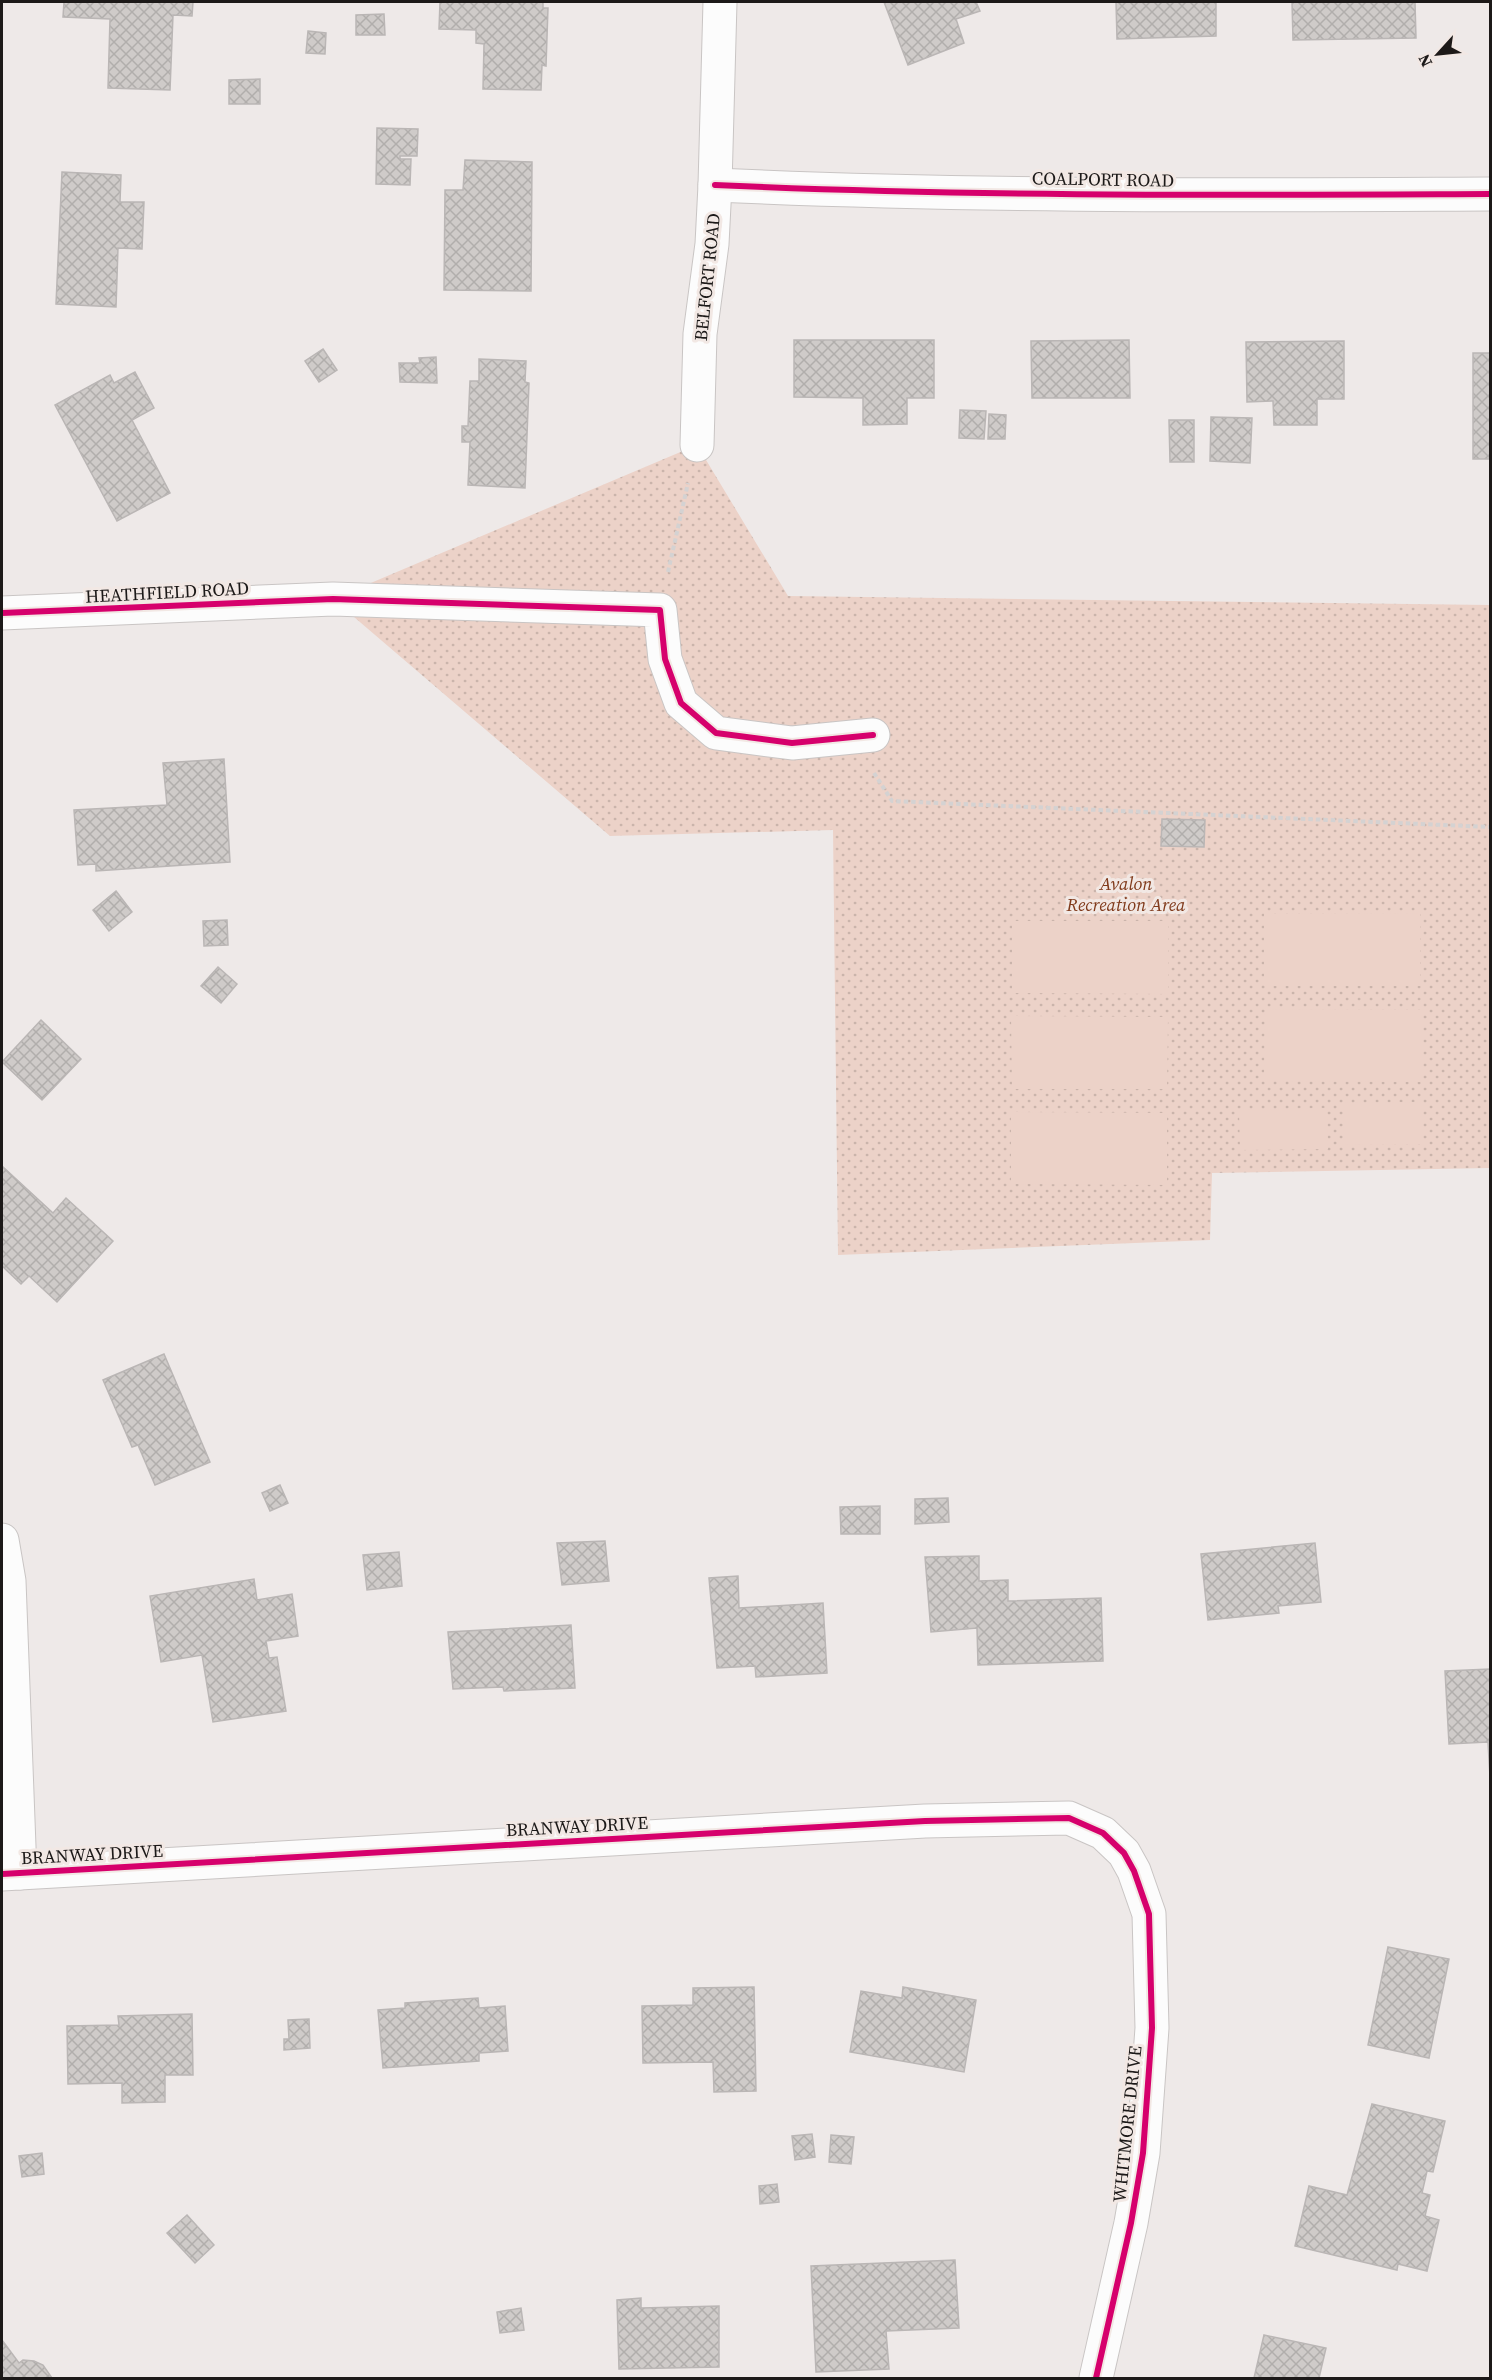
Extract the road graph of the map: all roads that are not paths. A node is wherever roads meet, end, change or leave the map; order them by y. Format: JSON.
{"nodes":[{"id":1,"x":720,"y":2,"type":"edge"},
{"id":2,"x":715,"y":185,"type":"junction"},
{"id":3,"x":1491,"y":194,"type":"edge"},
{"id":4,"x":697,"y":445,"type":"road end"},
{"id":5,"x":2,"y":613,"type":"edge"},
{"id":6,"x":873,"y":735,"type":"dead end"},
{"id":7,"x":2,"y":1540,"type":"edge"},
{"id":8,"x":1134,"y":1870,"type":"joint"},
{"id":9,"x":11,"y":1873,"type":"edge"},
{"id":10,"x":1096,"y":2379,"type":"edge"}],
"edges":[{"from":1,"to":2,"type":"street","name":"BELFORT ROAD"},
{"from":2,"to":3,"type":"street","name":"COALPORT ROAD"},
{"from":2,"to":4,"type":"street","name":"BELFORT ROAD"},
{"from":5,"to":6,"type":"street","name":"HEATHFIELD ROAD"},
{"from":7,"to":9,"type":"street"},
{"from":8,"to":9,"type":"street","name":"BRANWAY DRIVE"},
{"from":8,"to":10,"type":"street","name":"WHITMORE DRIVE"}]}
